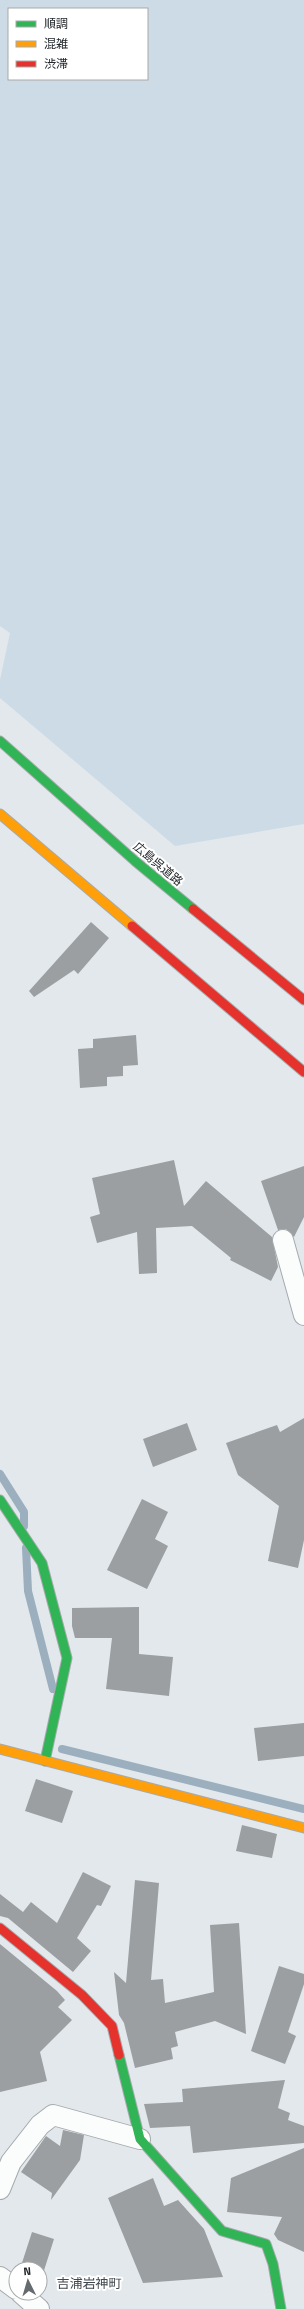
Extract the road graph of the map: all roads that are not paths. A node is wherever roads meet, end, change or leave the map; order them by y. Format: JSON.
{"nodes":[{"id":1,"x":0,"y":741,"type":"edge"},
{"id":2,"x":0,"y":814,"type":"edge"},
{"id":3,"x":304,"y":1000,"type":"edge"},
{"id":4,"x":304,"y":1072,"type":"edge"},
{"id":5,"x":283,"y":1240,"type":"dead end"},
{"id":6,"x":304,"y":1315,"type":"edge"},
{"id":7,"x":0,"y":1500,"type":"edge"},
{"id":8,"x":0,"y":1749,"type":"edge"},
{"id":9,"x":45,"y":1761,"type":"junction"},
{"id":10,"x":304,"y":1828,"type":"edge"},
{"id":11,"x":0,"y":1928,"type":"edge"},
{"id":12,"x":140,"y":2138,"type":"junction"},
{"id":13,"x":0,"y":2189,"type":"edge"},
{"id":14,"x":30,"y":2301,"type":"edge"},
{"id":15,"x":39,"y":2309,"type":"edge"},
{"id":16,"x":281,"y":2309,"type":"edge"}],
"edges":[{"from":1,"to":3,"type":"main road","name":"広島呉道路"},
{"from":2,"to":4,"type":"main road"},
{"from":5,"to":6,"type":"street"},
{"from":7,"to":9,"type":"main road"},
{"from":8,"to":9,"type":"main road"},
{"from":9,"to":10,"type":"main road"},
{"from":11,"to":12,"type":"main road"},
{"from":12,"to":13,"type":"street"},
{"from":12,"to":16,"type":"main road"},
{"from":14,"to":15,"type":"street"}]}
